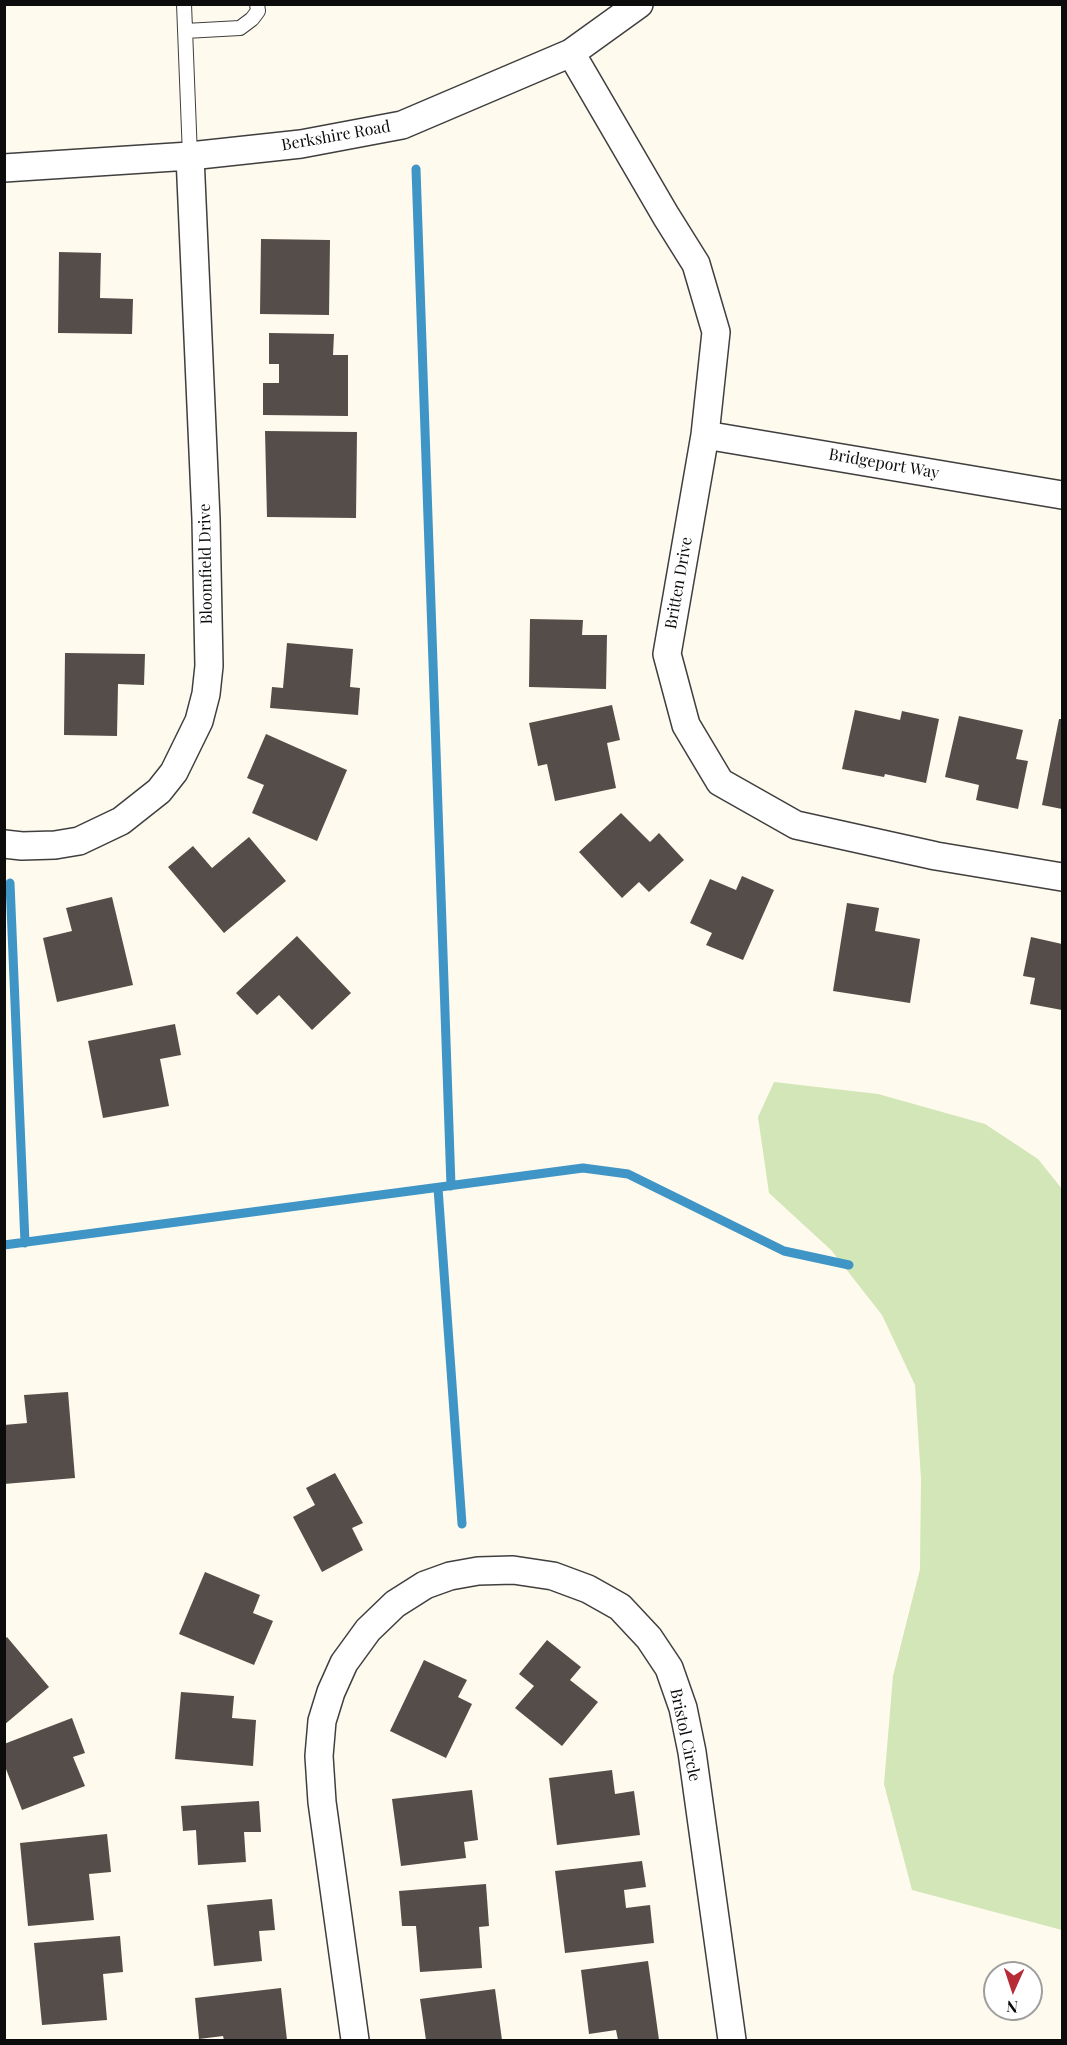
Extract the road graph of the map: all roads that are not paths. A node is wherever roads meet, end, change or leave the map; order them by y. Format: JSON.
{"nodes":[{"id":1,"x":184,"y":4,"type":"edge"},
{"id":2,"x":258,"y":4,"type":"edge"},
{"id":3,"x":639,"y":4,"type":"edge"},
{"id":4,"x":185,"y":31,"type":"junction"},
{"id":5,"x":571,"y":52,"type":"junction"},
{"id":6,"x":190,"y":156,"type":"junction"},
{"id":7,"x":4,"y":168,"type":"edge"},
{"id":8,"x":705,"y":435,"type":"junction"},
{"id":9,"x":1062,"y":495,"type":"edge"},
{"id":10,"x":4,"y":844,"type":"edge"},
{"id":11,"x":1062,"y":877,"type":"edge"},
{"id":12,"x":355,"y":2040,"type":"edge"},
{"id":13,"x":732,"y":2040,"type":"edge"}],
"edges":[{"from":1,"to":4,"type":"lane"},
{"from":2,"to":4,"type":"lane"},
{"from":3,"to":5,"type":"street","name":"Berkshire Road"},
{"from":4,"to":6,"type":"lane"},
{"from":5,"to":6,"type":"street","name":"Berkshire Road"},
{"from":5,"to":8,"type":"street","name":"Britten Drive"},
{"from":6,"to":7,"type":"street","name":"Berkshire Road"},
{"from":6,"to":10,"type":"street","name":"Bloomfield Drive"},
{"from":8,"to":9,"type":"street","name":"Bridgeport Way"},
{"from":8,"to":11,"type":"street","name":"Britten Drive"},
{"from":12,"to":13,"type":"street","name":"Bristol Circle"}]}
